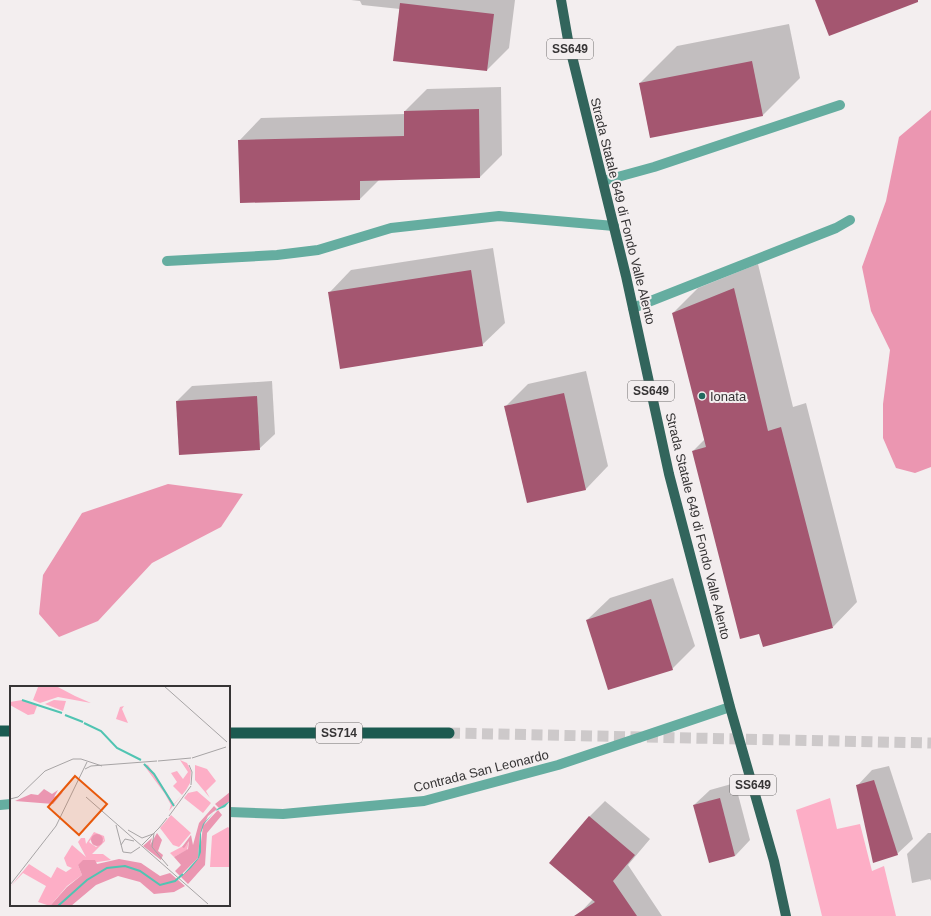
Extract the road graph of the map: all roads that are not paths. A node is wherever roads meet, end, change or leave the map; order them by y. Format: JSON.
{"nodes":[{"id":1,"x":561,"y":0,"type":"edge"},
{"id":2,"x":840,"y":105,"type":"dead end"},
{"id":3,"x":603,"y":181,"type":"junction"},
{"id":4,"x":850,"y":220,"type":"dead end"},
{"id":5,"x":614,"y":226,"type":"junction"},
{"id":6,"x":167,"y":261,"type":"dead end"},
{"id":7,"x":633,"y":308,"type":"junction"},
{"id":8,"x":730,"y":707,"type":"junction"},
{"id":9,"x":230,"y":733,"type":"edge"},
{"id":10,"x":449,"y":733,"type":"tunnel mouth"},
{"id":11,"x":10,"y":804,"type":"edge"},
{"id":12,"x":0,"y":805,"type":"edge"},
{"id":13,"x":230,"y":812,"type":"edge"},
{"id":14,"x":786,"y":916,"type":"edge"}],
"edges":[{"from":1,"to":3,"type":"main road","name":"Strada Statale 649 di Fondo Valle Alento","number":"SS649"},
{"from":2,"to":3,"type":"street"},
{"from":3,"to":5,"type":"main road","name":"Strada Statale 649 di Fondo Valle Alento","number":"SS649"},
{"from":4,"to":7,"type":"street"},
{"from":5,"to":6,"type":"street"},
{"from":5,"to":7,"type":"main road","name":"Strada Statale 649 di Fondo Valle Alento","number":"SS649"},
{"from":7,"to":8,"type":"main road","name":"Strada Statale 649 di Fondo Valle Alento","number":"SS649"},
{"from":8,"to":13,"type":"street","name":"Contrada San Leonardo"},
{"from":8,"to":14,"type":"main road","name":"Strada Statale 649 di Fondo Valle Alento","number":"SS649"},
{"from":9,"to":10,"type":"highway","number":"SS714"},
{"from":11,"to":12,"type":"street"}]}
